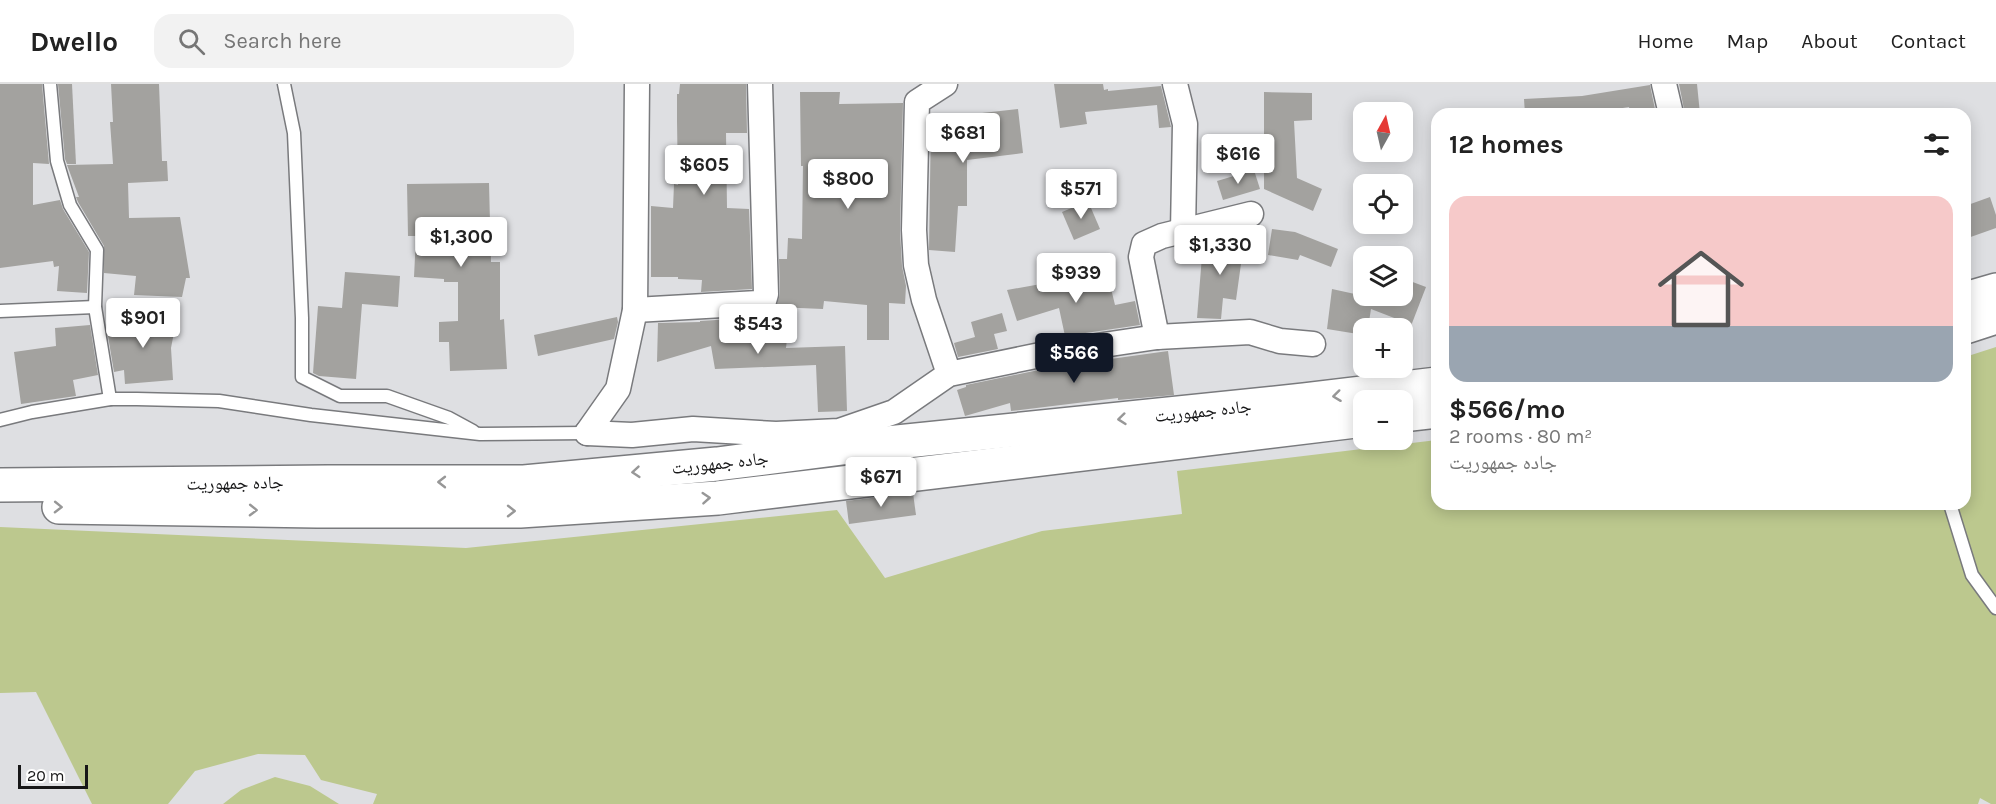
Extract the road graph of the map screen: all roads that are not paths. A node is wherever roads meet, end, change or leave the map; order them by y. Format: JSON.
{"nodes":[{"id":1,"x":50,"y":84,"type":"edge"},
{"id":2,"x":284,"y":84,"type":"edge"},
{"id":3,"x":638,"y":84,"type":"edge"},
{"id":4,"x":760,"y":84,"type":"edge"},
{"id":5,"x":945,"y":84,"type":"edge"},
{"id":6,"x":1175,"y":84,"type":"edge"},
{"id":7,"x":1664,"y":84,"type":"edge"},
{"id":8,"x":1670,"y":108,"type":"edge"},
{"id":9,"x":1251,"y":214,"type":"dead end"},
{"id":10,"x":1183,"y":231,"type":"junction"},
{"id":11,"x":1996,"y":290,"type":"edge"},
{"id":12,"x":1971,"y":297,"type":"edge"},
{"id":13,"x":94,"y":308,"type":"junction"},
{"id":14,"x":634,"y":310,"type":"junction"},
{"id":15,"x":0,"y":311,"type":"edge"},
{"id":16,"x":1996,"y":317,"type":"edge"},
{"id":17,"x":1971,"y":325,"type":"edge"},
{"id":18,"x":1156,"y":337,"type":"junction"},
{"id":19,"x":1313,"y":344,"type":"dead end"},
{"id":20,"x":949,"y":374,"type":"junction"},
{"id":21,"x":1431,"y":385,"type":"edge"},
{"id":22,"x":110,"y":399,"type":"junction"},
{"id":23,"x":1431,"y":412,"type":"edge"},
{"id":24,"x":1413,"y":414,"type":"edge"},
{"id":25,"x":0,"y":420,"type":"edge"},
{"id":26,"x":1353,"y":421,"type":"edge"},
{"id":27,"x":693,"y":429,"type":"junction"},
{"id":28,"x":587,"y":433,"type":"junction"},
{"id":29,"x":480,"y":434,"type":"junction"},
{"id":30,"x":717,"y":464,"type":"junction"},
{"id":31,"x":0,"y":485,"type":"edge"},
{"id":32,"x":0,"y":506,"type":"edge"},
{"id":33,"x":1952,"y":510,"type":"edge"},
{"id":34,"x":1996,"y":608,"type":"edge"}],
"edges":[{"from":1,"to":13,"type":"lane"},
{"from":2,"to":29,"type":"lane"},
{"from":3,"to":14,"type":"street"},
{"from":4,"to":14,"type":"street"},
{"from":5,"to":20,"type":"street"},
{"from":6,"to":10,"type":"street"},
{"from":7,"to":8,"type":"street"},
{"from":9,"to":10,"type":"street"},
{"from":10,"to":18,"type":"street"},
{"from":11,"to":12,"type":"main road"},
{"from":13,"to":15,"type":"lane"},
{"from":13,"to":22,"type":"lane"},
{"from":14,"to":28,"type":"street"},
{"from":16,"to":17,"type":"main road"},
{"from":18,"to":19,"type":"street"},
{"from":18,"to":20,"type":"street"},
{"from":20,"to":27,"type":"street"},
{"from":21,"to":30,"type":"main road","name":"جاده جمهوریت","one_way":true},
{"from":22,"to":25,"type":"lane"},
{"from":22,"to":29,"type":"lane"},
{"from":23,"to":24,"type":"main road"},
{"from":32,"to":26,"type":"main road","name":"جاده جمهوریت","one_way":true},
{"from":27,"to":28,"type":"street"},
{"from":27,"to":30,"type":"street"},
{"from":28,"to":29,"type":"lane"},
{"from":30,"to":31,"type":"main road","name":"جاده جمهوریت","one_way":true},
{"from":33,"to":34,"type":"lane"}]}
